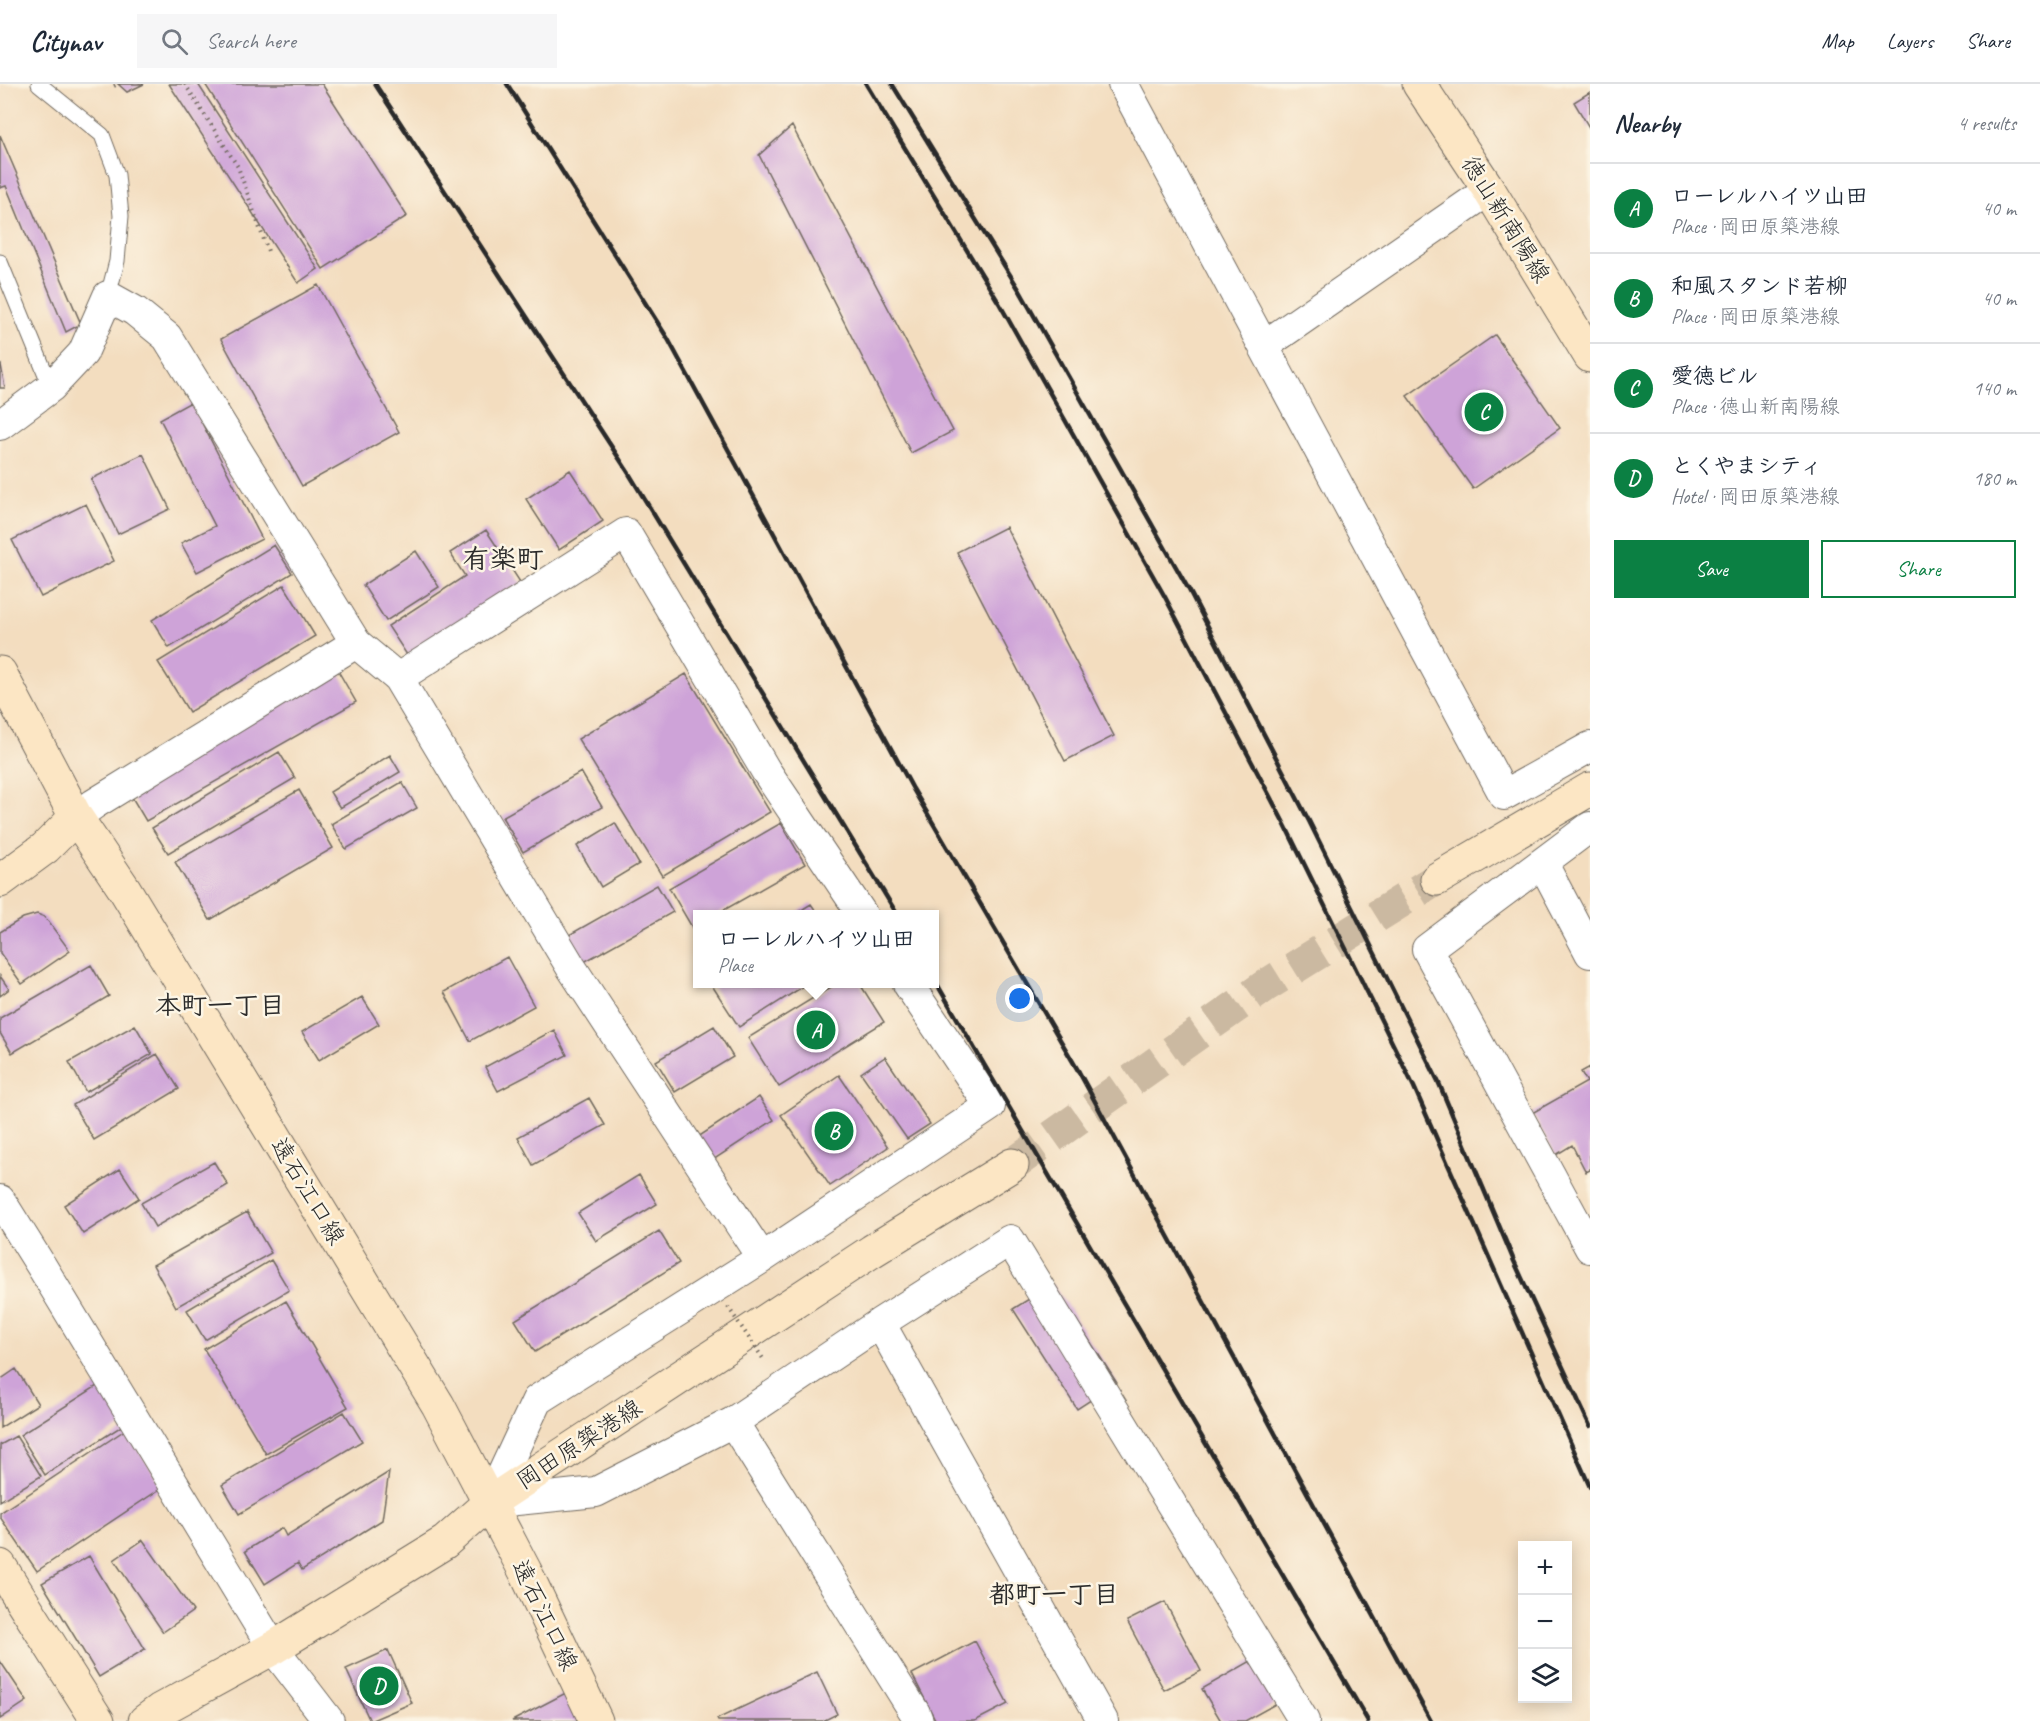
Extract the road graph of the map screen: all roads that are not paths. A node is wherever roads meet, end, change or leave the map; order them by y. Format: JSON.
{"nodes":[{"id":1,"x":39,"y":84,"type":"edge"},
{"id":2,"x":1123,"y":84,"type":"edge"},
{"id":3,"x":1419,"y":84,"type":"edge"},
{"id":4,"x":1489,"y":190,"type":"junction"},
{"id":5,"x":0,"y":262,"type":"edge"},
{"id":6,"x":108,"y":296,"type":"junction"},
{"id":7,"x":1265,"y":345,"type":"junction"},
{"id":8,"x":1590,"y":356,"type":"edge"},
{"id":9,"x":51,"y":387,"type":"junction"},
{"id":10,"x":0,"y":425,"type":"edge"},
{"id":11,"x":356,"y":643,"type":"junction"},
{"id":12,"x":0,"y":673,"type":"edge"},
{"id":13,"x":398,"y":678,"type":"junction"},
{"id":14,"x":1590,"y":747,"type":"edge"},
{"id":15,"x":1590,"y":789,"type":"edge"},
{"id":16,"x":76,"y":817,"type":"junction"},
{"id":17,"x":1590,"y":827,"type":"edge"},
{"id":18,"x":1543,"y":864,"type":"junction"},
{"id":19,"x":1437,"y":879,"type":"tunnel mouth"},
{"id":20,"x":0,"y":880,"type":"edge"},
{"id":21,"x":859,"y":910,"type":"edge"},
{"id":22,"x":1590,"y":953,"type":"edge"},
{"id":23,"x":911,"y":988,"type":"edge"},
{"id":24,"x":1012,"y":1165,"type":"tunnel mouth"},
{"id":25,"x":0,"y":1200,"type":"edge"},
{"id":26,"x":1590,"y":1248,"type":"edge"},
{"id":27,"x":762,"y":1258,"type":"junction"},
{"id":28,"x":880,"y":1323,"type":"junction"},
{"id":29,"x":733,"y":1422,"type":"junction"},
{"id":30,"x":489,"y":1503,"type":"junction"},
{"id":31,"x":0,"y":1566,"type":"edge"},
{"id":32,"x":273,"y":1648,"type":"junction"},
{"id":33,"x":98,"y":1721,"type":"edge"},
{"id":34,"x":145,"y":1721,"type":"edge"},
{"id":35,"x":329,"y":1721,"type":"edge"},
{"id":36,"x":596,"y":1721,"type":"edge"},
{"id":37,"x":918,"y":1721,"type":"edge"},
{"id":38,"x":1103,"y":1721,"type":"edge"},
{"id":39,"x":1304,"y":1721,"type":"edge"}],
"edges":[{"from":1,"to":6,"type":"lane"},
{"from":2,"to":7,"type":"street"},
{"from":3,"to":4,"type":"street","name":"徳山新南陽線"},
{"from":4,"to":7,"type":"street"},
{"from":4,"to":8,"type":"street","name":"徳山新南陽線"},
{"from":5,"to":9,"type":"lane"},
{"from":6,"to":9,"type":"street"},
{"from":6,"to":11,"type":"street"},
{"from":7,"to":14,"type":"street"},
{"from":9,"to":10,"type":"street"},
{"from":11,"to":13,"type":"street"},
{"from":11,"to":16,"type":"street"},
{"from":12,"to":16,"type":"street","name":"遠石江口線"},
{"from":13,"to":21,"type":"street"},
{"from":13,"to":27,"type":"street"},
{"from":15,"to":19,"type":"street"},
{"from":16,"to":20,"type":"street"},
{"from":16,"to":30,"type":"street","name":"遠石江口線"},
{"from":17,"to":18,"type":"street"},
{"from":18,"to":22,"type":"street"},
{"from":18,"to":26,"type":"street"},
{"from":23,"to":27,"type":"street"},
{"from":24,"to":30,"type":"street","name":"岡田原築港線"},
{"from":25,"to":32,"type":"street"},
{"from":27,"to":30,"type":"street"},
{"from":28,"to":29,"type":"street"},
{"from":28,"to":38,"type":"street"},
{"from":28,"to":39,"type":"street"},
{"from":29,"to":30,"type":"street"},
{"from":29,"to":37,"type":"street"},
{"from":30,"to":32,"type":"street","name":"岡田原築港線"},
{"from":30,"to":36,"type":"street","name":"遠石江口線"},
{"from":31,"to":33,"type":"street"},
{"from":32,"to":34,"type":"street","name":"岡田原築港線"},
{"from":32,"to":35,"type":"street"}]}
